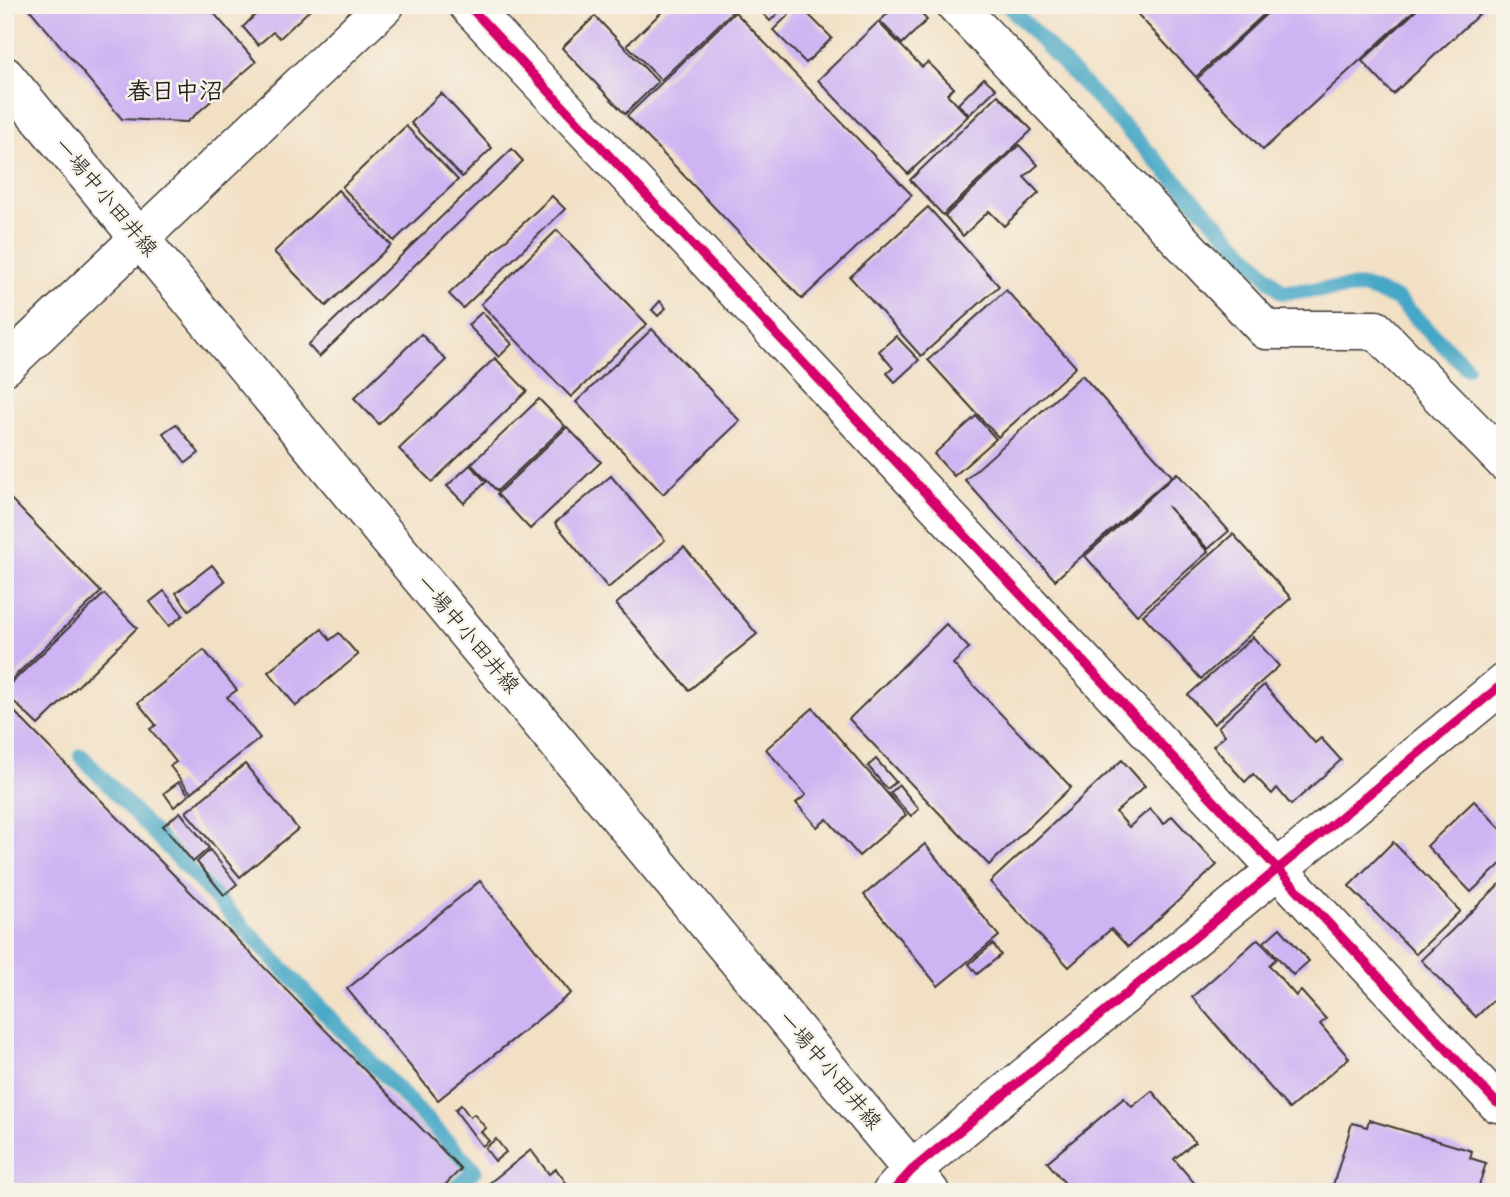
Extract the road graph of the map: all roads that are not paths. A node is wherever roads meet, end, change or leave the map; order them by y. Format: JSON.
{"nodes":[{"id":1,"x":385,"y":5,"type":"edge"},
{"id":2,"x":468,"y":5,"type":"edge"},
{"id":3,"x":956,"y":5,"type":"edge"},
{"id":4,"x":10,"y":90,"type":"edge"},
{"id":5,"x":140,"y":238,"type":"junction"},
{"id":6,"x":5,"y":366,"type":"edge"},
{"id":7,"x":1505,"y":463,"type":"edge"},
{"id":8,"x":1505,"y":682,"type":"edge"},
{"id":9,"x":1278,"y":869,"type":"junction"},
{"id":10,"x":1497,"y":1102,"type":"dead end"},
{"id":11,"x":911,"y":1184,"type":"edge"}],
"edges":[{"from":1,"to":5,"type":"street"},
{"from":2,"to":9,"type":"street"},
{"from":3,"to":7,"type":"street"},
{"from":4,"to":5,"type":"street","name":"一場中小田井線"},
{"from":5,"to":6,"type":"street"},
{"from":5,"to":11,"type":"street","name":"一場中小田井線"},
{"from":8,"to":9,"type":"street"},
{"from":9,"to":10,"type":"street"},
{"from":9,"to":11,"type":"street"}]}
